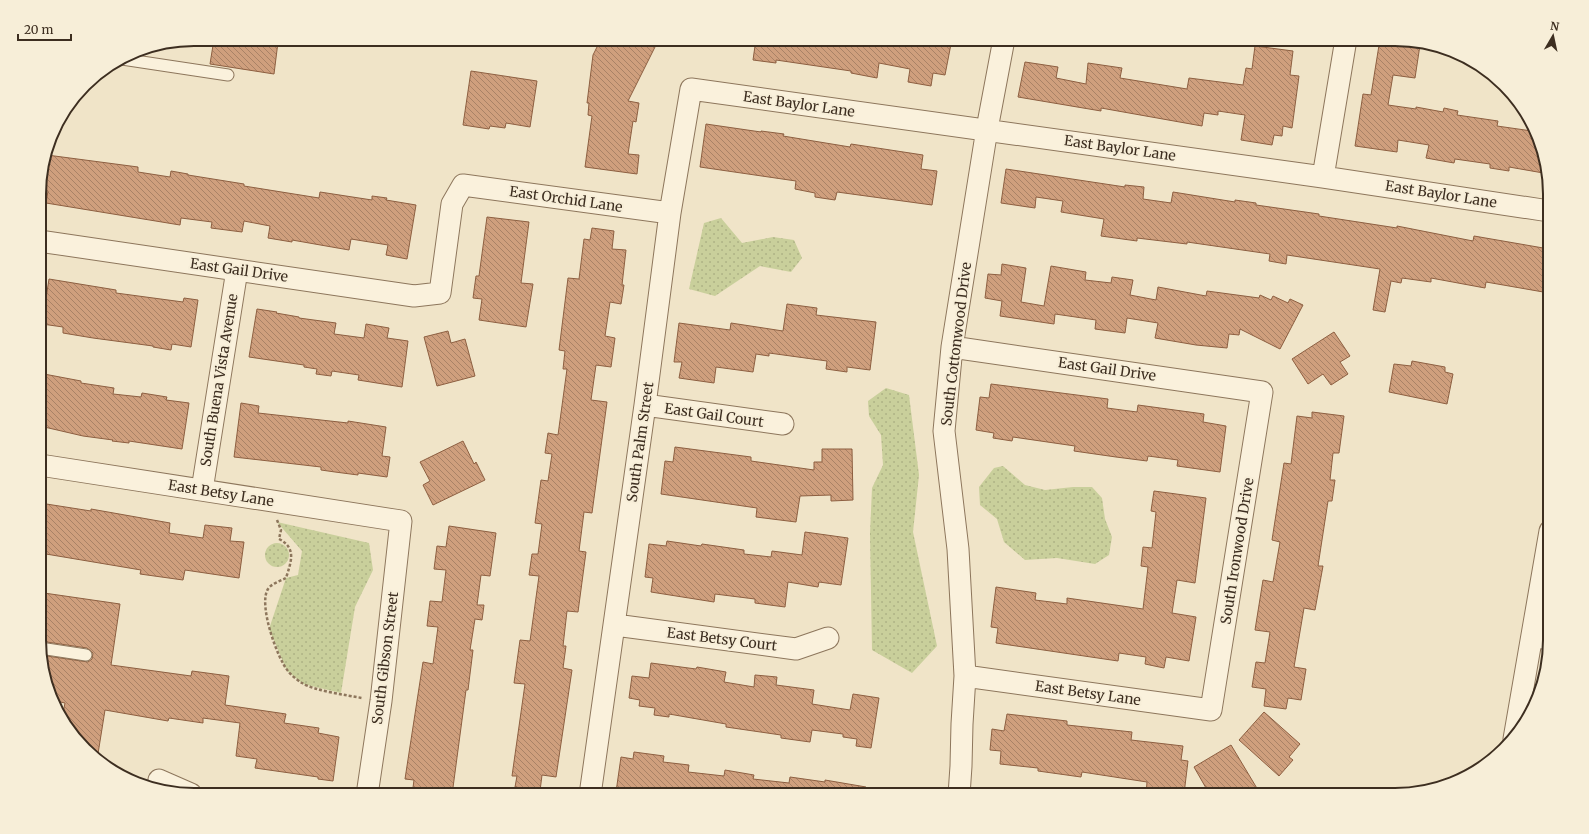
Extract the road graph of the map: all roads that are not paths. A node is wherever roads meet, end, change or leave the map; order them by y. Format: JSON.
{"nodes":[{"id":1,"x":1003,"y":46,"type":"edge"},
{"id":2,"x":1345,"y":46,"type":"edge"},
{"id":3,"x":131,"y":60,"type":"edge"},
{"id":4,"x":228,"y":75,"type":"dead end"},
{"id":5,"x":692,"y":89,"type":"joint"},
{"id":6,"x":987,"y":129,"type":"junction"},
{"id":7,"x":1323,"y":177,"type":"junction"},
{"id":8,"x":1543,"y":210,"type":"edge"},
{"id":9,"x":670,"y":213,"type":"junction"},
{"id":10,"x":46,"y":242,"type":"edge"},
{"id":11,"x":237,"y":270,"type":"junction"},
{"id":12,"x":440,"y":293,"type":"joint"},
{"id":13,"x":952,"y":346,"type":"junction"},
{"id":14,"x":1262,"y":392,"type":"joint"},
{"id":15,"x":645,"y":405,"type":"junction"},
{"id":16,"x":783,"y":424,"type":"dead end"},
{"id":17,"x":46,"y":465,"type":"edge"},
{"id":18,"x":202,"y":490,"type":"junction"},
{"id":19,"x":401,"y":521,"type":"joint"},
{"id":20,"x":1543,"y":609,"type":"edge"},
{"id":21,"x":615,"y":625,"type":"junction"},
{"id":22,"x":828,"y":638,"type":"dead end"},
{"id":23,"x":1540,"y":643,"type":"edge"},
{"id":24,"x":46,"y":649,"type":"edge"},
{"id":25,"x":86,"y":655,"type":"dead end"},
{"id":26,"x":965,"y":676,"type":"junction"},
{"id":27,"x":1211,"y":710,"type":"joint"},
{"id":28,"x":1519,"y":720,"type":"edge"},
{"id":29,"x":159,"y":780,"type":"dead end"},
{"id":30,"x":175,"y":787,"type":"edge"},
{"id":31,"x":368,"y":788,"type":"edge"},
{"id":32,"x":591,"y":788,"type":"edge"},
{"id":33,"x":959,"y":788,"type":"edge"}],
"edges":[{"from":1,"to":6,"type":"street","name":"South Cottonwood Drive"},
{"from":2,"to":7,"type":"street"},
{"from":3,"to":4,"type":"lane"},
{"from":5,"to":6,"type":"street","name":"East Baylor Lane"},
{"from":5,"to":9,"type":"street","name":"South Palm Street"},
{"from":6,"to":7,"type":"street","name":"East Baylor Lane"},
{"from":6,"to":13,"type":"street","name":"South Cottonwood Drive"},
{"from":7,"to":8,"type":"street","name":"East Baylor Lane"},
{"from":9,"to":12,"type":"street","name":"East Orchid Lane"},
{"from":9,"to":15,"type":"street","name":"South Palm Street"},
{"from":10,"to":11,"type":"street","name":"East Gail Drive"},
{"from":11,"to":12,"type":"street","name":"East Gail Drive"},
{"from":11,"to":18,"type":"street","name":"South Buena Vista Avenue"},
{"from":13,"to":14,"type":"street","name":"East Gail Drive"},
{"from":13,"to":26,"type":"street","name":"South Cottonwood Drive"},
{"from":14,"to":27,"type":"street","name":"South Ironwood Drive"},
{"from":15,"to":16,"type":"street","name":"East Gail Court"},
{"from":15,"to":21,"type":"street","name":"South Palm Street"},
{"from":17,"to":18,"type":"street","name":"East Betsy Lane"},
{"from":18,"to":19,"type":"street","name":"East Betsy Lane"},
{"from":19,"to":31,"type":"street","name":"South Gibson Street"},
{"from":20,"to":23,"type":"street"},
{"from":21,"to":22,"type":"street","name":"East Betsy Court"},
{"from":21,"to":32,"type":"street","name":"South Palm Street"},
{"from":23,"to":28,"type":"street"},
{"from":24,"to":25,"type":"lane"},
{"from":26,"to":27,"type":"street","name":"East Betsy Lane"},
{"from":26,"to":33,"type":"street","name":"South Cottonwood Drive"},
{"from":29,"to":30,"type":"street"}]}
